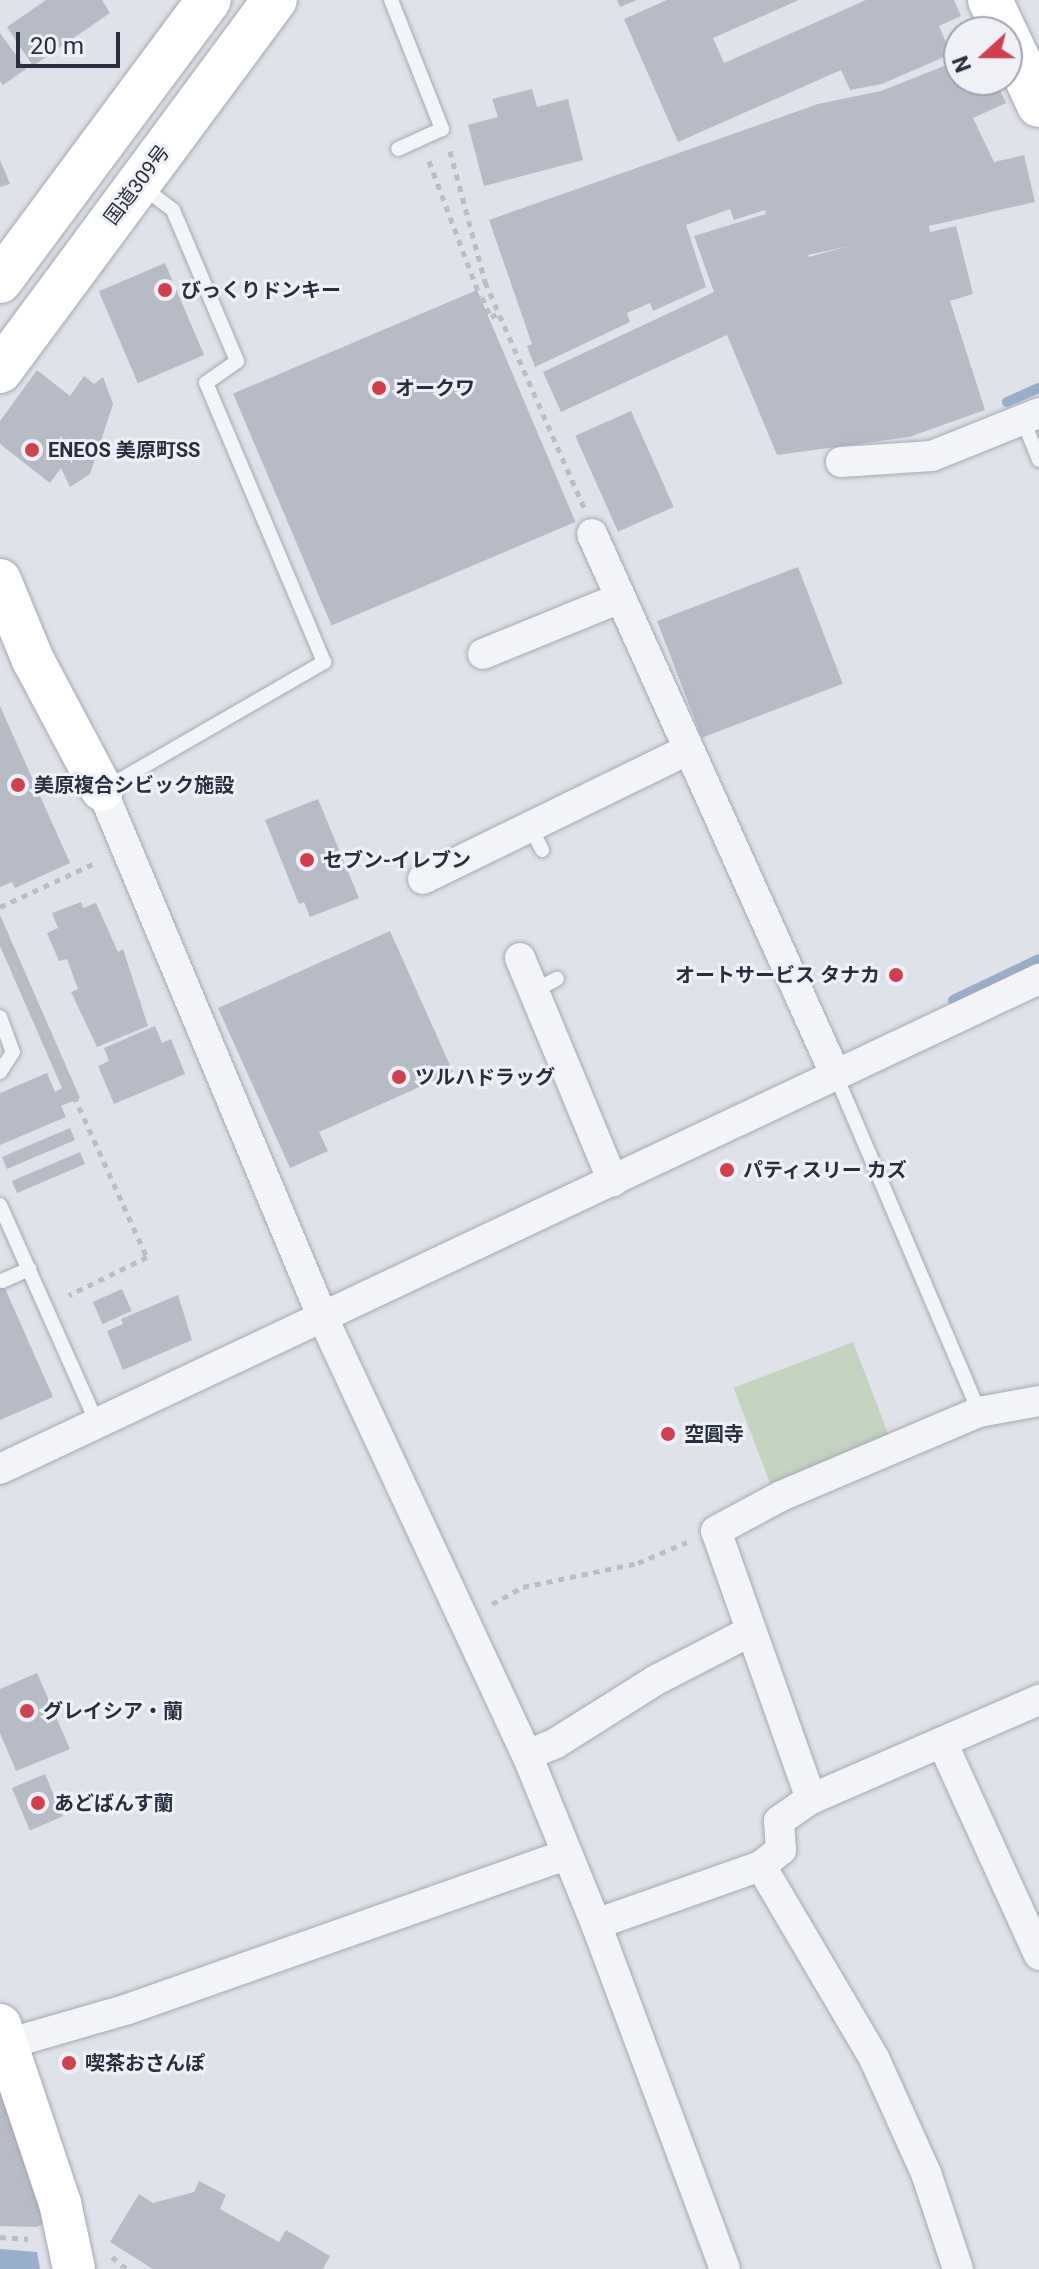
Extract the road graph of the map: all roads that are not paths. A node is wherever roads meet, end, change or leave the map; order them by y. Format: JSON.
{"nodes":[{"id":1,"x":209,"y":0,"type":"edge"},
{"id":2,"x":275,"y":0,"type":"edge"},
{"id":3,"x":391,"y":0,"type":"edge"},
{"id":4,"x":1023,"y":71,"type":"edge"},
{"id":5,"x":1039,"y":105,"type":"edge"},
{"id":6,"x":398,"y":149,"type":"dead end"},
{"id":7,"x":137,"y":183,"type":"junction"},
{"id":8,"x":0,"y":281,"type":"edge"},
{"id":9,"x":0,"y":371,"type":"edge"},
{"id":10,"x":1031,"y":416,"type":"edge"},
{"id":11,"x":1039,"y":460,"type":"edge"},
{"id":12,"x":841,"y":462,"type":"dead end"},
{"id":13,"x":592,"y":534,"type":"road end"},
{"id":14,"x":0,"y":580,"type":"edge"},
{"id":15,"x":618,"y":599,"type":"junction"},
{"id":16,"x":483,"y":654,"type":"dead end"},
{"id":17,"x":687,"y":750,"type":"junction"},
{"id":18,"x":102,"y":790,"type":"junction"},
{"id":19,"x":423,"y":879,"type":"dead end"},
{"id":20,"x":520,"y":958,"type":"dead end"},
{"id":21,"x":1039,"y":979,"type":"edge"},
{"id":22,"x":0,"y":1017,"type":"edge"},
{"id":23,"x":0,"y":1072,"type":"edge"},
{"id":24,"x":836,"y":1076,"type":"junction"},
{"id":25,"x":613,"y":1181,"type":"junction"},
{"id":26,"x":0,"y":1205,"type":"edge"},
{"id":27,"x":29,"y":1269,"type":"junction"},
{"id":28,"x":2,"y":1281,"type":"edge"},
{"id":29,"x":323,"y":1318,"type":"junction"},
{"id":30,"x":1039,"y":1401,"type":"edge"},
{"id":31,"x":979,"y":1412,"type":"junction"},
{"id":32,"x":97,"y":1423,"type":"junction"},
{"id":33,"x":0,"y":1469,"type":"edge"},
{"id":34,"x":749,"y":1632,"type":"junction"},
{"id":35,"x":1039,"y":1700,"type":"edge"},
{"id":36,"x":942,"y":1742,"type":"junction"},
{"id":37,"x":527,"y":1755,"type":"junction"},
{"id":38,"x":811,"y":1799,"type":"junction"},
{"id":39,"x":567,"y":1854,"type":"junction"},
{"id":40,"x":761,"y":1866,"type":"junction"},
{"id":41,"x":596,"y":1924,"type":"junction"},
{"id":42,"x":1039,"y":1955,"type":"edge"},
{"id":43,"x":2,"y":2038,"type":"edge"},
{"id":44,"x":74,"y":2269,"type":"edge"},
{"id":45,"x":725,"y":2269,"type":"edge"},
{"id":46,"x":958,"y":2269,"type":"edge"}],
"edges":[{"from":1,"to":8,"type":"main road"},
{"from":2,"to":7,"type":"main road","name":"国道309号"},
{"from":3,"to":6,"type":"lane"},
{"from":4,"to":5,"type":"main road"},
{"from":7,"to":9,"type":"main road","name":"国道309号"},
{"from":7,"to":18,"type":"lane"},
{"from":10,"to":11,"type":"lane"},
{"from":10,"to":12,"type":"street"},
{"from":13,"to":15,"type":"street"},
{"from":14,"to":18,"type":"street"},
{"from":15,"to":16,"type":"street"},
{"from":15,"to":17,"type":"street"},
{"from":17,"to":19,"type":"street"},
{"from":17,"to":24,"type":"street"},
{"from":18,"to":29,"type":"street"},
{"from":20,"to":25,"type":"street"},
{"from":21,"to":24,"type":"street"},
{"from":22,"to":23,"type":"lane"},
{"from":24,"to":25,"type":"street"},
{"from":24,"to":31,"type":"lane"},
{"from":25,"to":29,"type":"street"},
{"from":26,"to":27,"type":"lane"},
{"from":27,"to":28,"type":"lane"},
{"from":27,"to":32,"type":"lane"},
{"from":29,"to":32,"type":"street"},
{"from":29,"to":37,"type":"street"},
{"from":30,"to":31,"type":"street"},
{"from":31,"to":34,"type":"street"},
{"from":32,"to":33,"type":"street"},
{"from":34,"to":37,"type":"street"},
{"from":34,"to":38,"type":"street"},
{"from":35,"to":36,"type":"street"},
{"from":36,"to":38,"type":"street"},
{"from":36,"to":42,"type":"street"},
{"from":37,"to":39,"type":"street"},
{"from":38,"to":40,"type":"street"},
{"from":39,"to":41,"type":"street"},
{"from":39,"to":43,"type":"street"},
{"from":40,"to":41,"type":"street"},
{"from":40,"to":46,"type":"street"},
{"from":41,"to":45,"type":"street"},
{"from":43,"to":44,"type":"street"}]}
